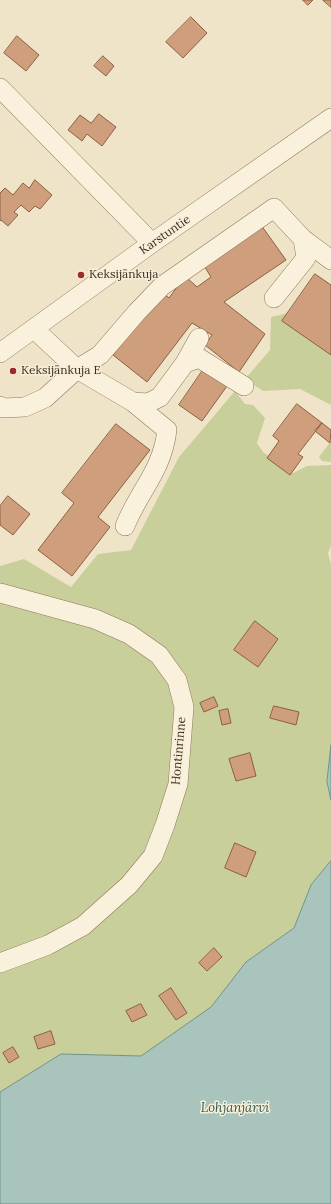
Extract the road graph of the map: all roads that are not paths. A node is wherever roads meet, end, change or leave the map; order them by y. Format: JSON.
{"nodes":[{"id":1,"x":0,"y":88,"type":"edge"},
{"id":2,"x":331,"y":118,"type":"edge"},
{"id":3,"x":303,"y":239,"type":"junction"},
{"id":4,"x":152,"y":244,"type":"junction"},
{"id":5,"x":331,"y":260,"type":"edge"},
{"id":6,"x":274,"y":298,"type":"dead end"},
{"id":7,"x":34,"y":328,"type":"junction"},
{"id":8,"x":199,"y":338,"type":"dead end"},
{"id":9,"x":0,"y":353,"type":"edge"},
{"id":10,"x":185,"y":363,"type":"junction"},
{"id":11,"x":77,"y":368,"type":"junction"},
{"id":12,"x":244,"y":386,"type":"dead end"},
{"id":13,"x":133,"y":402,"type":"junction"},
{"id":14,"x":0,"y":406,"type":"edge"},
{"id":15,"x":125,"y":526,"type":"dead end"},
{"id":16,"x":0,"y":593,"type":"edge"},
{"id":17,"x":0,"y":963,"type":"edge"}],
"edges":[{"from":1,"to":4,"type":"street"},
{"from":2,"to":4,"type":"street","name":"Karstuntie"},
{"from":3,"to":5,"type":"street"},
{"from":3,"to":6,"type":"street"},
{"from":3,"to":11,"type":"street"},
{"from":4,"to":7,"type":"street","name":"Karstuntie"},
{"from":7,"to":9,"type":"street","name":"Karstuntie"},
{"from":7,"to":11,"type":"street"},
{"from":8,"to":10,"type":"street"},
{"from":10,"to":12,"type":"street"},
{"from":10,"to":13,"type":"street"},
{"from":11,"to":13,"type":"street"},
{"from":11,"to":14,"type":"street"},
{"from":13,"to":15,"type":"street"},
{"from":16,"to":17,"type":"street","name":"Hontinrinne"}]}
